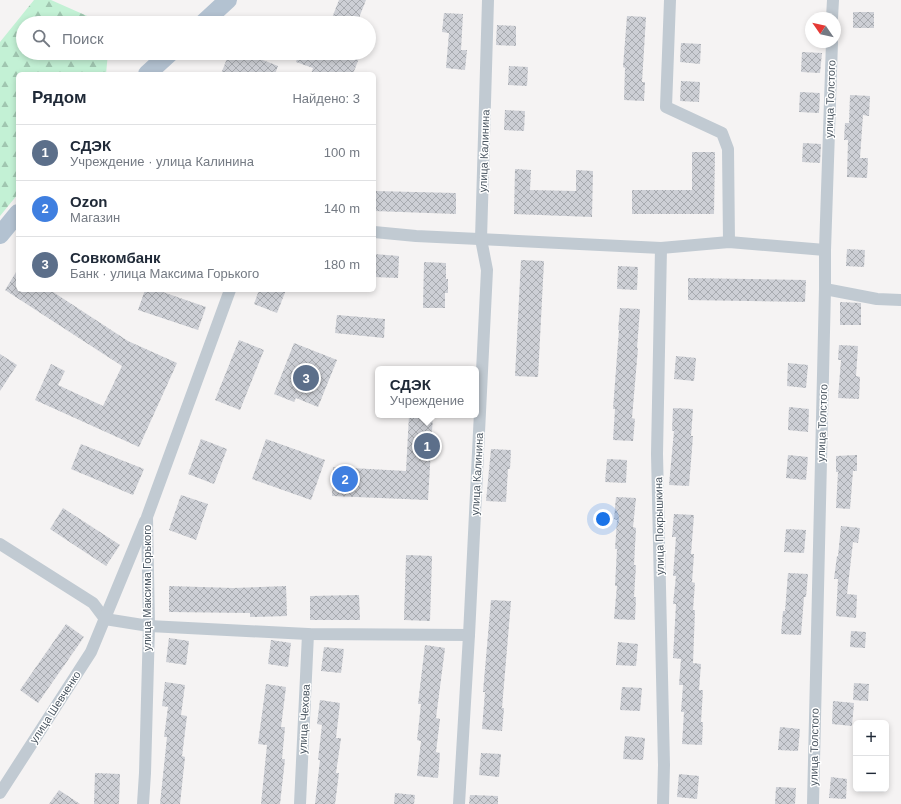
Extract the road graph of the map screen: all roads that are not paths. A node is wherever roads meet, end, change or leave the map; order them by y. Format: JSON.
{"nodes":[{"id":1,"x":228,"y":0,"type":"edge"},
{"id":2,"x":488,"y":0,"type":"edge"},
{"id":3,"x":670,"y":0,"type":"edge"},
{"id":4,"x":833,"y":0,"type":"edge"},
{"id":5,"x":832,"y":12,"type":"edge"},
{"id":6,"x":211,"y":16,"type":"edge"},
{"id":7,"x":832,"y":48,"type":"edge"},
{"id":8,"x":162,"y":60,"type":"edge"},
{"id":9,"x":149,"y":72,"type":"edge"},
{"id":10,"x":16,"y":215,"type":"edge"},
{"id":11,"x":376,"y":232,"type":"edge"},
{"id":12,"x":0,"y":235,"type":"edge"},
{"id":13,"x":481,"y":239,"type":"junction"},
{"id":14,"x":729,"y":242,"type":"junction"},
{"id":15,"x":661,"y":248,"type":"junction"},
{"id":16,"x":825,"y":250,"type":"junction"},
{"id":17,"x":825,"y":289,"type":"junction"},
{"id":18,"x":229,"y":292,"type":"edge"},
{"id":19,"x":901,"y":300,"type":"edge"},
{"id":20,"x":147,"y":516,"type":"junction"},
{"id":21,"x":0,"y":544,"type":"edge"},
{"id":22,"x":105,"y":619,"type":"junction"},
{"id":23,"x":149,"y":626,"type":"junction"},
{"id":24,"x":308,"y":634,"type":"junction"},
{"id":25,"x":469,"y":635,"type":"junction"},
{"id":26,"x":0,"y":792,"type":"edge"},
{"id":27,"x":143,"y":804,"type":"edge"},
{"id":28,"x":300,"y":804,"type":"edge"},
{"id":29,"x":459,"y":804,"type":"edge"},
{"id":30,"x":663,"y":804,"type":"edge"},
{"id":31,"x":813,"y":804,"type":"edge"}],
"edges":[{"from":1,"to":6,"type":"main road"},
{"from":2,"to":13,"type":"street","name":"улица Калинина"},
{"from":3,"to":14,"type":"street"},
{"from":4,"to":5,"type":"street"},
{"from":7,"to":16,"type":"street","name":"улица Толстого"},
{"from":8,"to":9,"type":"main road"},
{"from":10,"to":12,"type":"main road"},
{"from":11,"to":13,"type":"street"},
{"from":13,"to":15,"type":"street"},
{"from":13,"to":25,"type":"street","name":"улица Калинина"},
{"from":14,"to":15,"type":"street"},
{"from":14,"to":16,"type":"street"},
{"from":15,"to":30,"type":"street","name":"улица Покрышкина"},
{"from":16,"to":17,"type":"street","name":"улица Толстого"},
{"from":17,"to":19,"type":"street"},
{"from":17,"to":31,"type":"street","name":"улица Толстого"},
{"from":18,"to":20,"type":"street","name":"улица Максима Горького"},
{"from":20,"to":22,"type":"street","name":"улица Шевченко"},
{"from":20,"to":23,"type":"street","name":"улица Максима Горького"},
{"from":21,"to":22,"type":"street"},
{"from":22,"to":23,"type":"street"},
{"from":22,"to":26,"type":"street","name":"улица Шевченко"},
{"from":23,"to":24,"type":"street"},
{"from":23,"to":27,"type":"street","name":"улица Максима Горького"},
{"from":24,"to":25,"type":"street"},
{"from":24,"to":28,"type":"street","name":"улица Чехова"},
{"from":25,"to":29,"type":"street","name":"улица Калинина"}]}
